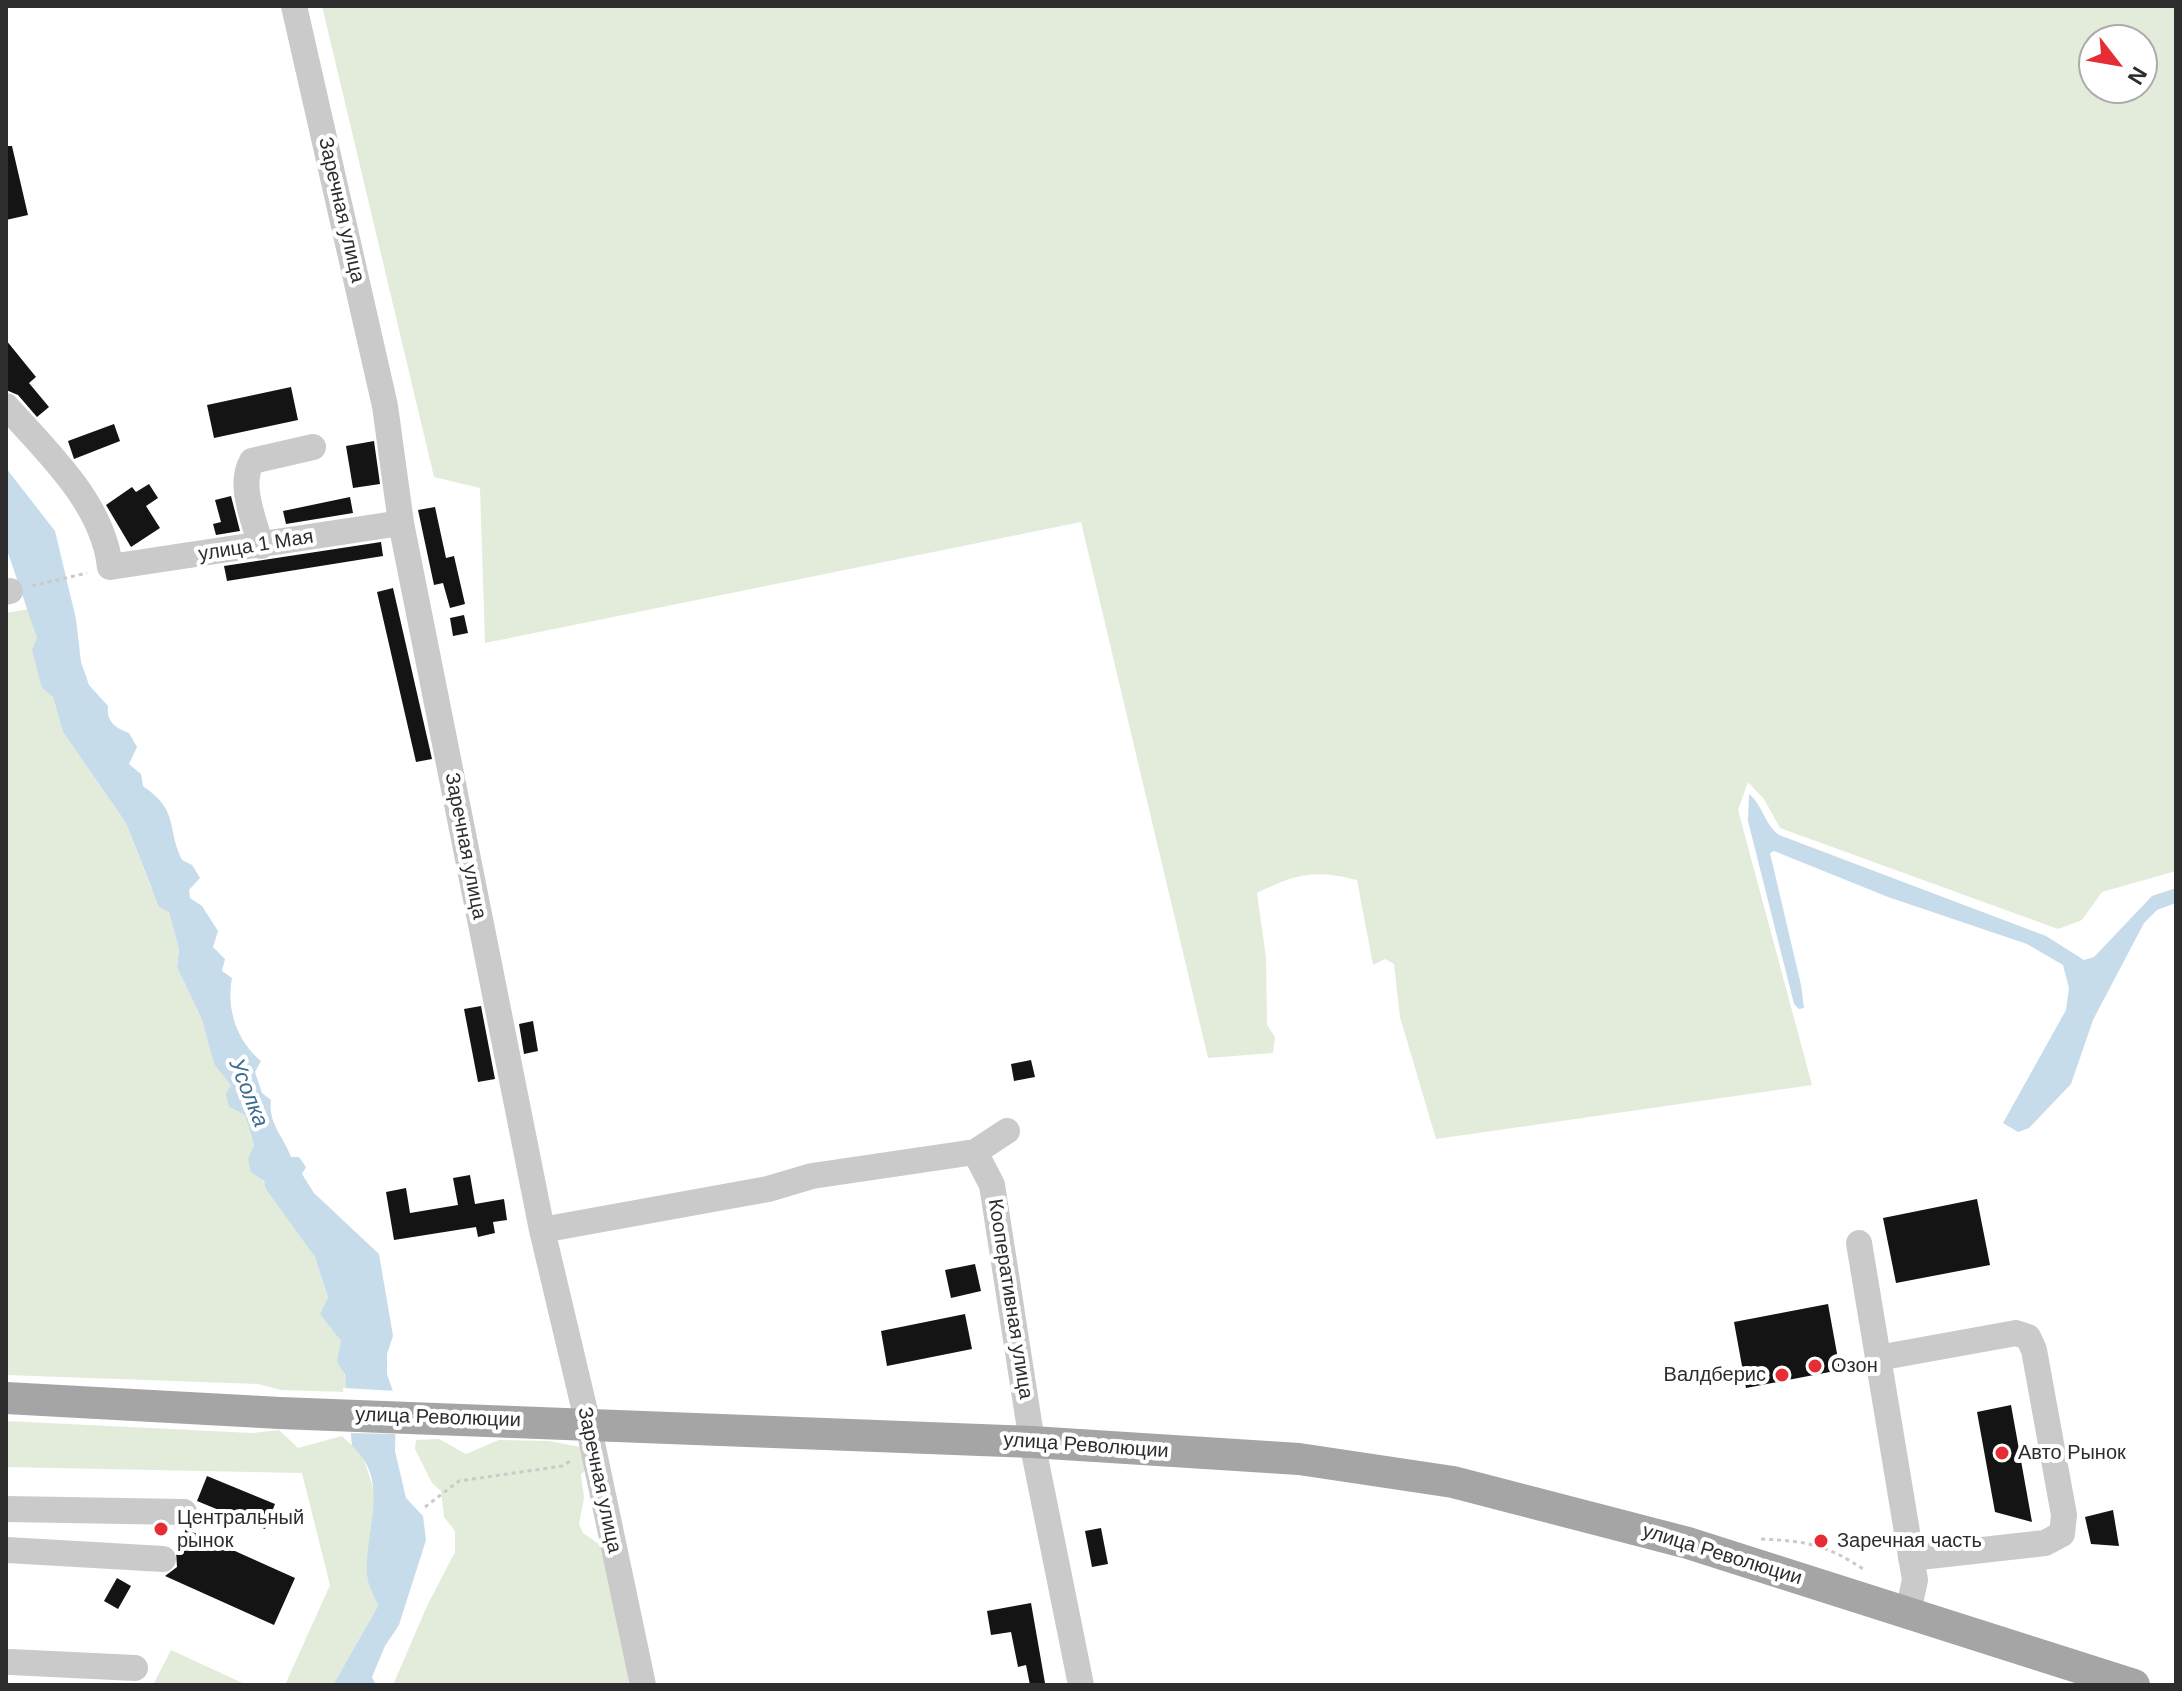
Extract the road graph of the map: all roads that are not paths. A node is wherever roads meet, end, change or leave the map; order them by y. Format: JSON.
{"nodes":[{"id":1,"x":294,"y":6,"type":"edge"},
{"id":2,"x":6,"y":406,"type":"edge"},
{"id":3,"x":313,"y":447,"type":"dead end"},
{"id":4,"x":401,"y":523,"type":"junction"},
{"id":5,"x":261,"y":546,"type":"junction"},
{"id":6,"x":1007,"y":1131,"type":"dead end"},
{"id":7,"x":975,"y":1152,"type":"junction"},
{"id":8,"x":542,"y":1230,"type":"junction"},
{"id":9,"x":1859,"y":1243,"type":"dead end"},
{"id":10,"x":1878,"y":1358,"type":"junction"},
{"id":11,"x":6,"y":1398,"type":"edge"},
{"id":12,"x":590,"y":1436,"type":"junction"},
{"id":13,"x":1032,"y":1442,"type":"junction"},
{"id":14,"x":6,"y":1509,"type":"edge"},
{"id":15,"x":184,"y":1512,"type":"dead end"},
{"id":16,"x":7,"y":1550,"type":"edge"},
{"id":17,"x":1911,"y":1558,"type":"junction"},
{"id":18,"x":163,"y":1559,"type":"dead end"},
{"id":19,"x":1908,"y":1612,"type":"junction"},
{"id":20,"x":10,"y":1662,"type":"dead end"},
{"id":21,"x":135,"y":1668,"type":"dead end"},
{"id":22,"x":643,"y":1685,"type":"edge"},
{"id":23,"x":1081,"y":1685,"type":"edge"},
{"id":24,"x":2134,"y":1685,"type":"edge"}],
"edges":[{"from":1,"to":4,"type":"street","name":"Заречная улица"},
{"from":2,"to":5,"type":"street","name":"улица 1 Мая"},
{"from":3,"to":5,"type":"street"},
{"from":4,"to":5,"type":"street","name":"улица 1 Мая"},
{"from":4,"to":8,"type":"street","name":"Заречная улица"},
{"from":6,"to":7,"type":"street"},
{"from":7,"to":8,"type":"street"},
{"from":7,"to":13,"type":"street","name":"Кооперативная улица"},
{"from":8,"to":12,"type":"street","name":"Заречная улица"},
{"from":9,"to":10,"type":"street"},
{"from":10,"to":17,"type":"street"},
{"from":10,"to":17,"type":"street"},
{"from":11,"to":12,"type":"main road","name":"улица Революции"},
{"from":12,"to":13,"type":"main road","name":"улица Революции"},
{"from":12,"to":22,"type":"street","name":"Заречная улица"},
{"from":13,"to":19,"type":"main road","name":"улица Революции"},
{"from":13,"to":23,"type":"street","name":"Кооперативная улица"},
{"from":14,"to":15,"type":"street"},
{"from":16,"to":18,"type":"street"},
{"from":17,"to":19,"type":"street"},
{"from":19,"to":24,"type":"main road","name":"улица Революции"},
{"from":20,"to":21,"type":"street"}]}
